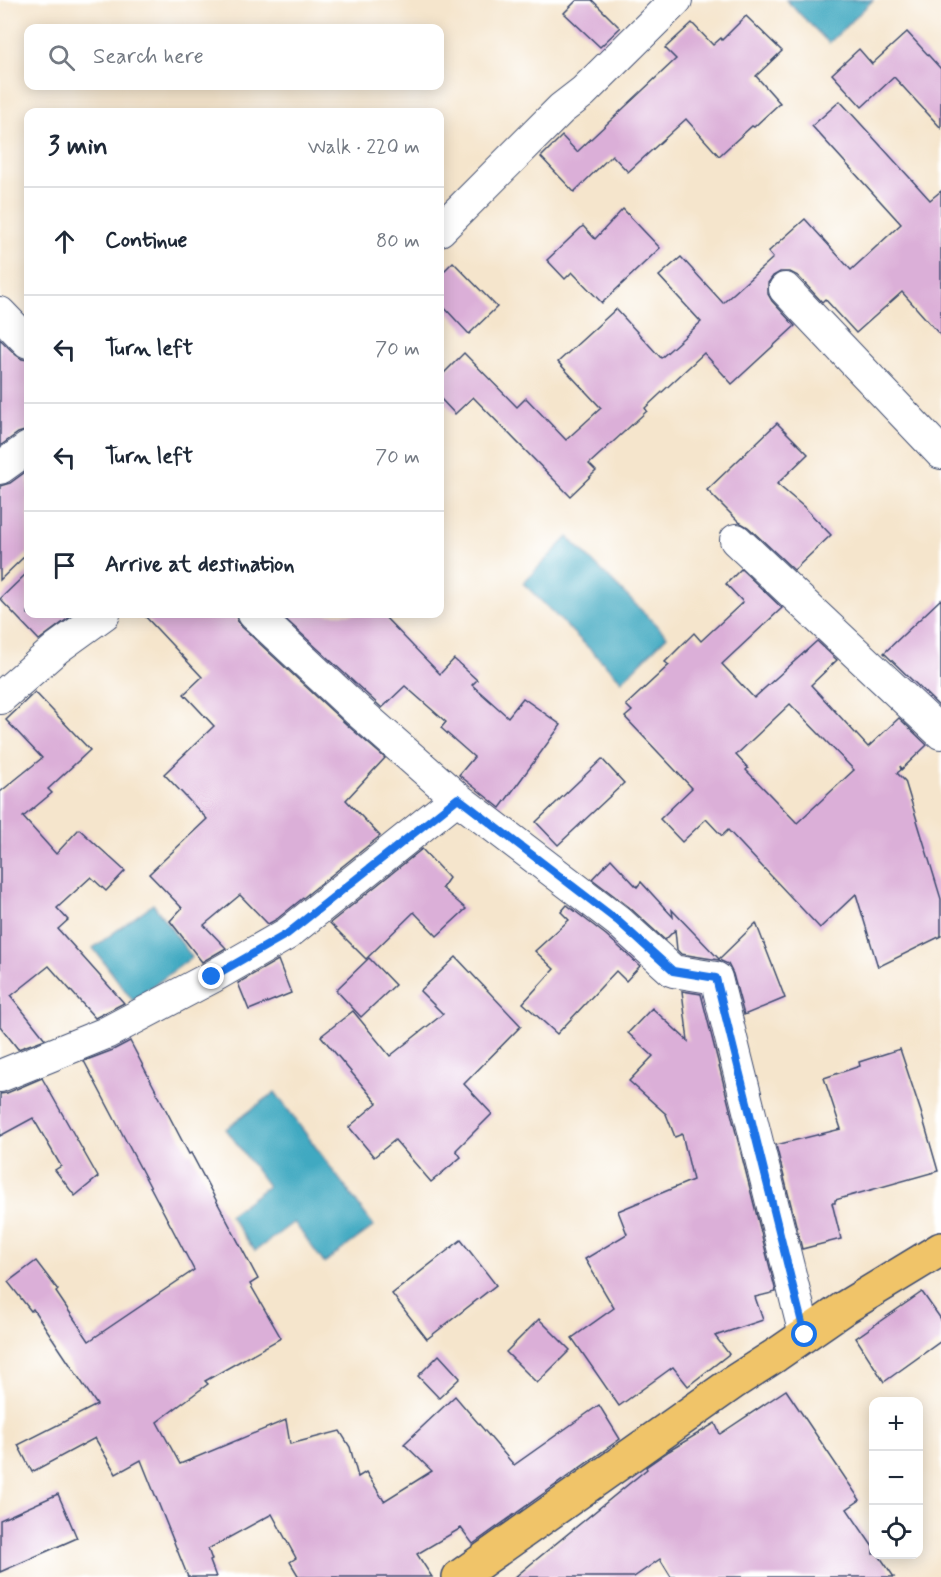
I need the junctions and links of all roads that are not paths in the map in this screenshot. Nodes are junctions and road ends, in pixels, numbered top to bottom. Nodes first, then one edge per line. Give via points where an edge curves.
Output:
1 (676, 0) edge
2 (444, 226) edge
3 (785, 289) dead end
4 (0, 313) edge
5 (24, 338) edge
6 (24, 451) edge
7 (941, 453) edge
8 (0, 468) edge
9 (736, 540) dead end
10 (98, 618) edge
11 (258, 618) edge
12 (0, 698) edge
13 (941, 733) edge
14 (458, 798) junction
15 (0, 1076) edge
16 (941, 1249) edge
17 (805, 1335) junction
18 (459, 1577) edge

1 - 2 street
3 - 7 street
4 - 5 street
6 - 8 street
9 - 13 street
10 - 12 street
11 - 14 street
14 - 15 street via 287,934 106,1033
14 - 17 street via 618,921 673,971 716,978
16 - 17 main road
17 - 18 main road

